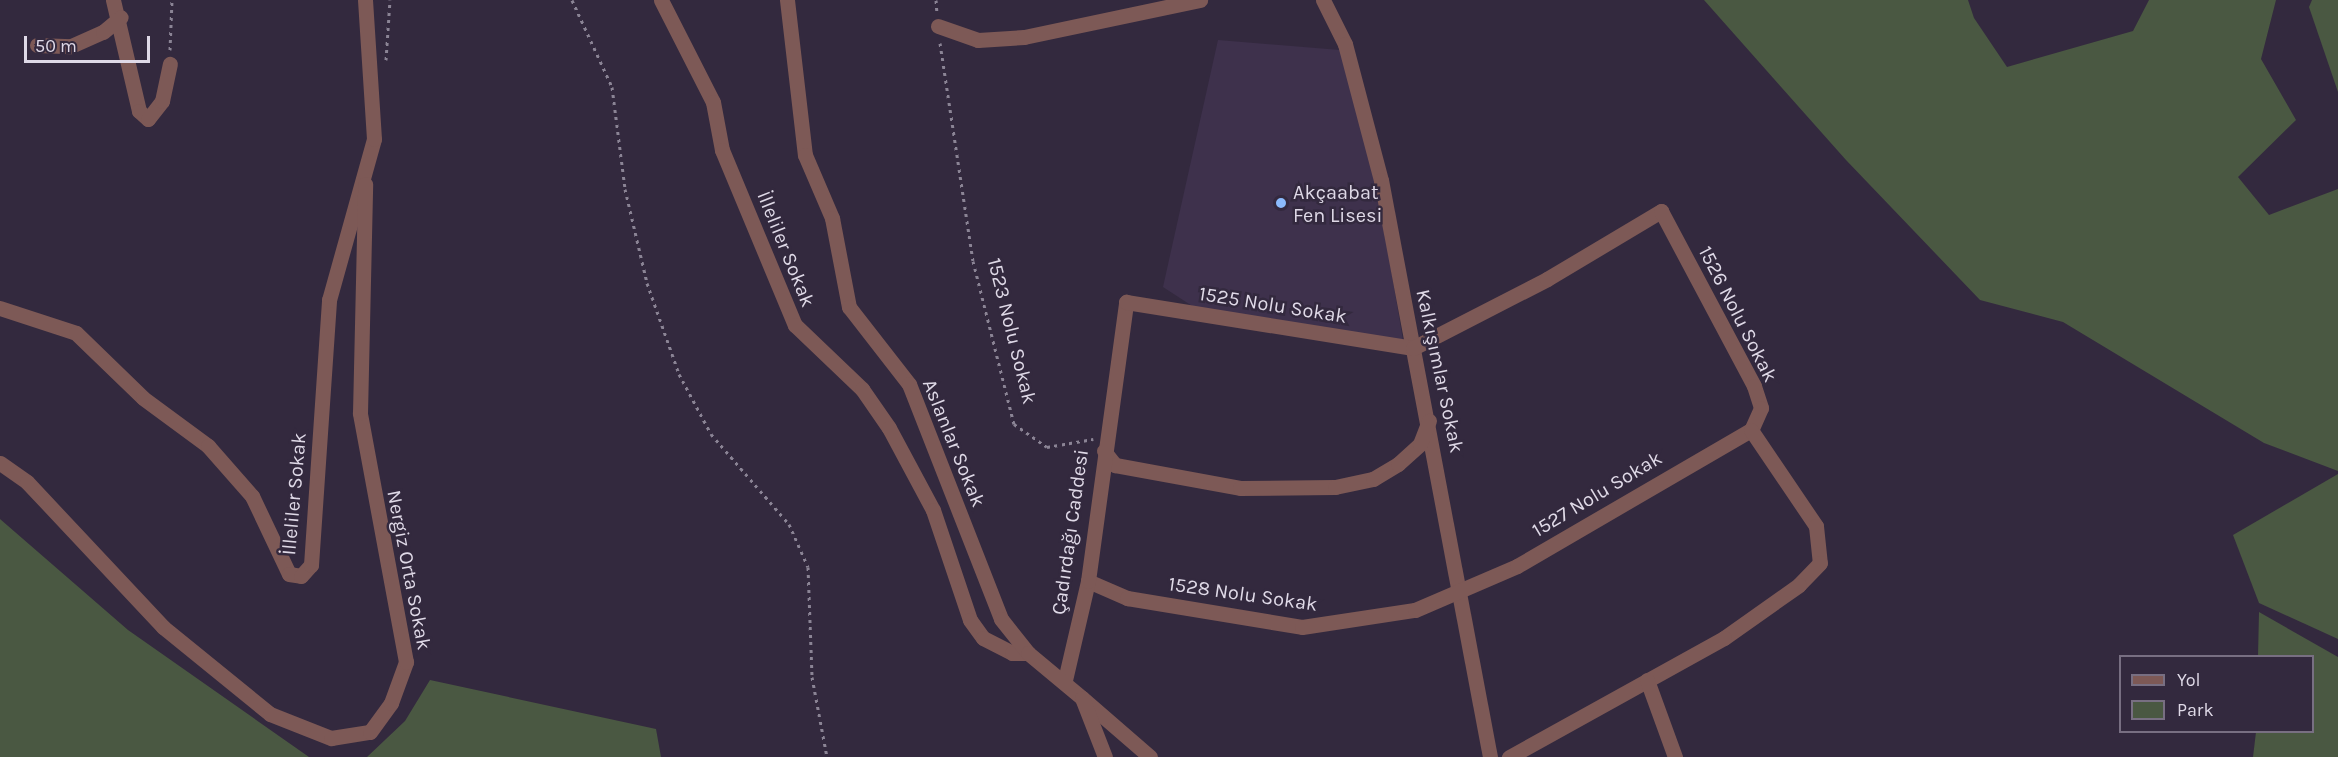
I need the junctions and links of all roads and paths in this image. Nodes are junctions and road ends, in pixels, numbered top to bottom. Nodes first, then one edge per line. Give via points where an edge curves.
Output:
1 (113, 0) edge
2 (172, 0) edge
3 (365, 0) edge
4 (572, 0) edge
5 (661, 0) edge
6 (787, 0) edge
7 (936, 0) edge
8 (1200, 0) edge
9 (1323, 0) edge
10 (121, 17) junction
11 (938, 26) junction
12 (37, 45) dead end
13 (170, 64) joint
14 (365, 184) junction
15 (1126, 302) joint
16 (0, 308) edge
17 (1413, 348) junction
18 (1429, 421) junction
19 (1751, 429) junction
20 (1104, 451) junction
21 (0, 463) edge
22 (1088, 581) junction
23 (1463, 593) junction
24 (1028, 653) junction
25 (1065, 680) junction
26 (1647, 680) junction
27 (1082, 698) junction
28 (827, 757) edge
29 (1106, 757) edge
30 (1150, 757) edge
31 (1490, 757) edge
32 (1509, 757) edge
33 (1675, 757) edge

1 - 10 street
2 - 13 path
3 - 14 street, İlleliler Sokak via 374,139
4 - 28 path via 612,87 625,189 643,268 679,374 711,434 789,524 808,567 812,677
5 - 24 street, İlleliler Sokak via 713,102 722,150 795,325 862,389 889,428 933,510 970,620 983,638 1012,653
6 - 24 street, Aslanlar Sokak via 802,137 832,219 841,287 849,307 909,384 997,608
7 - 11 path, 1523 Nolu Sokak
8 - 11 street via 1024,37 978,40
9 - 17 street, Kalkışımlar Sokak via 1345,44 1381,180
10 - 12 street via 103,32 71,45
10 - 13 street via 139,111 148,119 162,101
11 - 20 path, 1523 Nolu Sokak via 973,261 1014,424 1047,447 1091,439
14 - 16 street, İlleliler Sokak via 329,300 311,565 301,576 289,574 252,496 208,446 143,399 76,333
14 - 21 street, Nergiz Orta Sokak via 360,413 406,662 391,703 370,732 331,738 270,714 163,627 27,482
15 - 17 street, 1525 Nolu Sokak
15 - 20 street, Çadırdağı Caddesi
17 - 18 street, Kalkışımlar Sokak
17 - 19 street, 1526 Nolu Sokak via 1547,279 1661,211 1754,386 1761,408
18 - 20 street via 1420,444 1398,464 1372,478 1335,487 1240,488 1115,465
18 - 23 street, Kalkışımlar Sokak
19 - 23 street, 1527 Nolu Sokak
19 - 26 street via 1816,526 1820,563 1799,585 1724,638
20 - 22 street, Çadırdağı Caddesi
22 - 23 street, 1528 Nolu Sokak via 1126,598 1302,627 1415,610
22 - 25 street, Çadırdağı Caddesi
23 - 31 street, Kalkışımlar Sokak
24 - 25 street, Aslanlar Sokak
25 - 27 street
26 - 32 street
26 - 33 street
27 - 29 street
27 - 30 street

